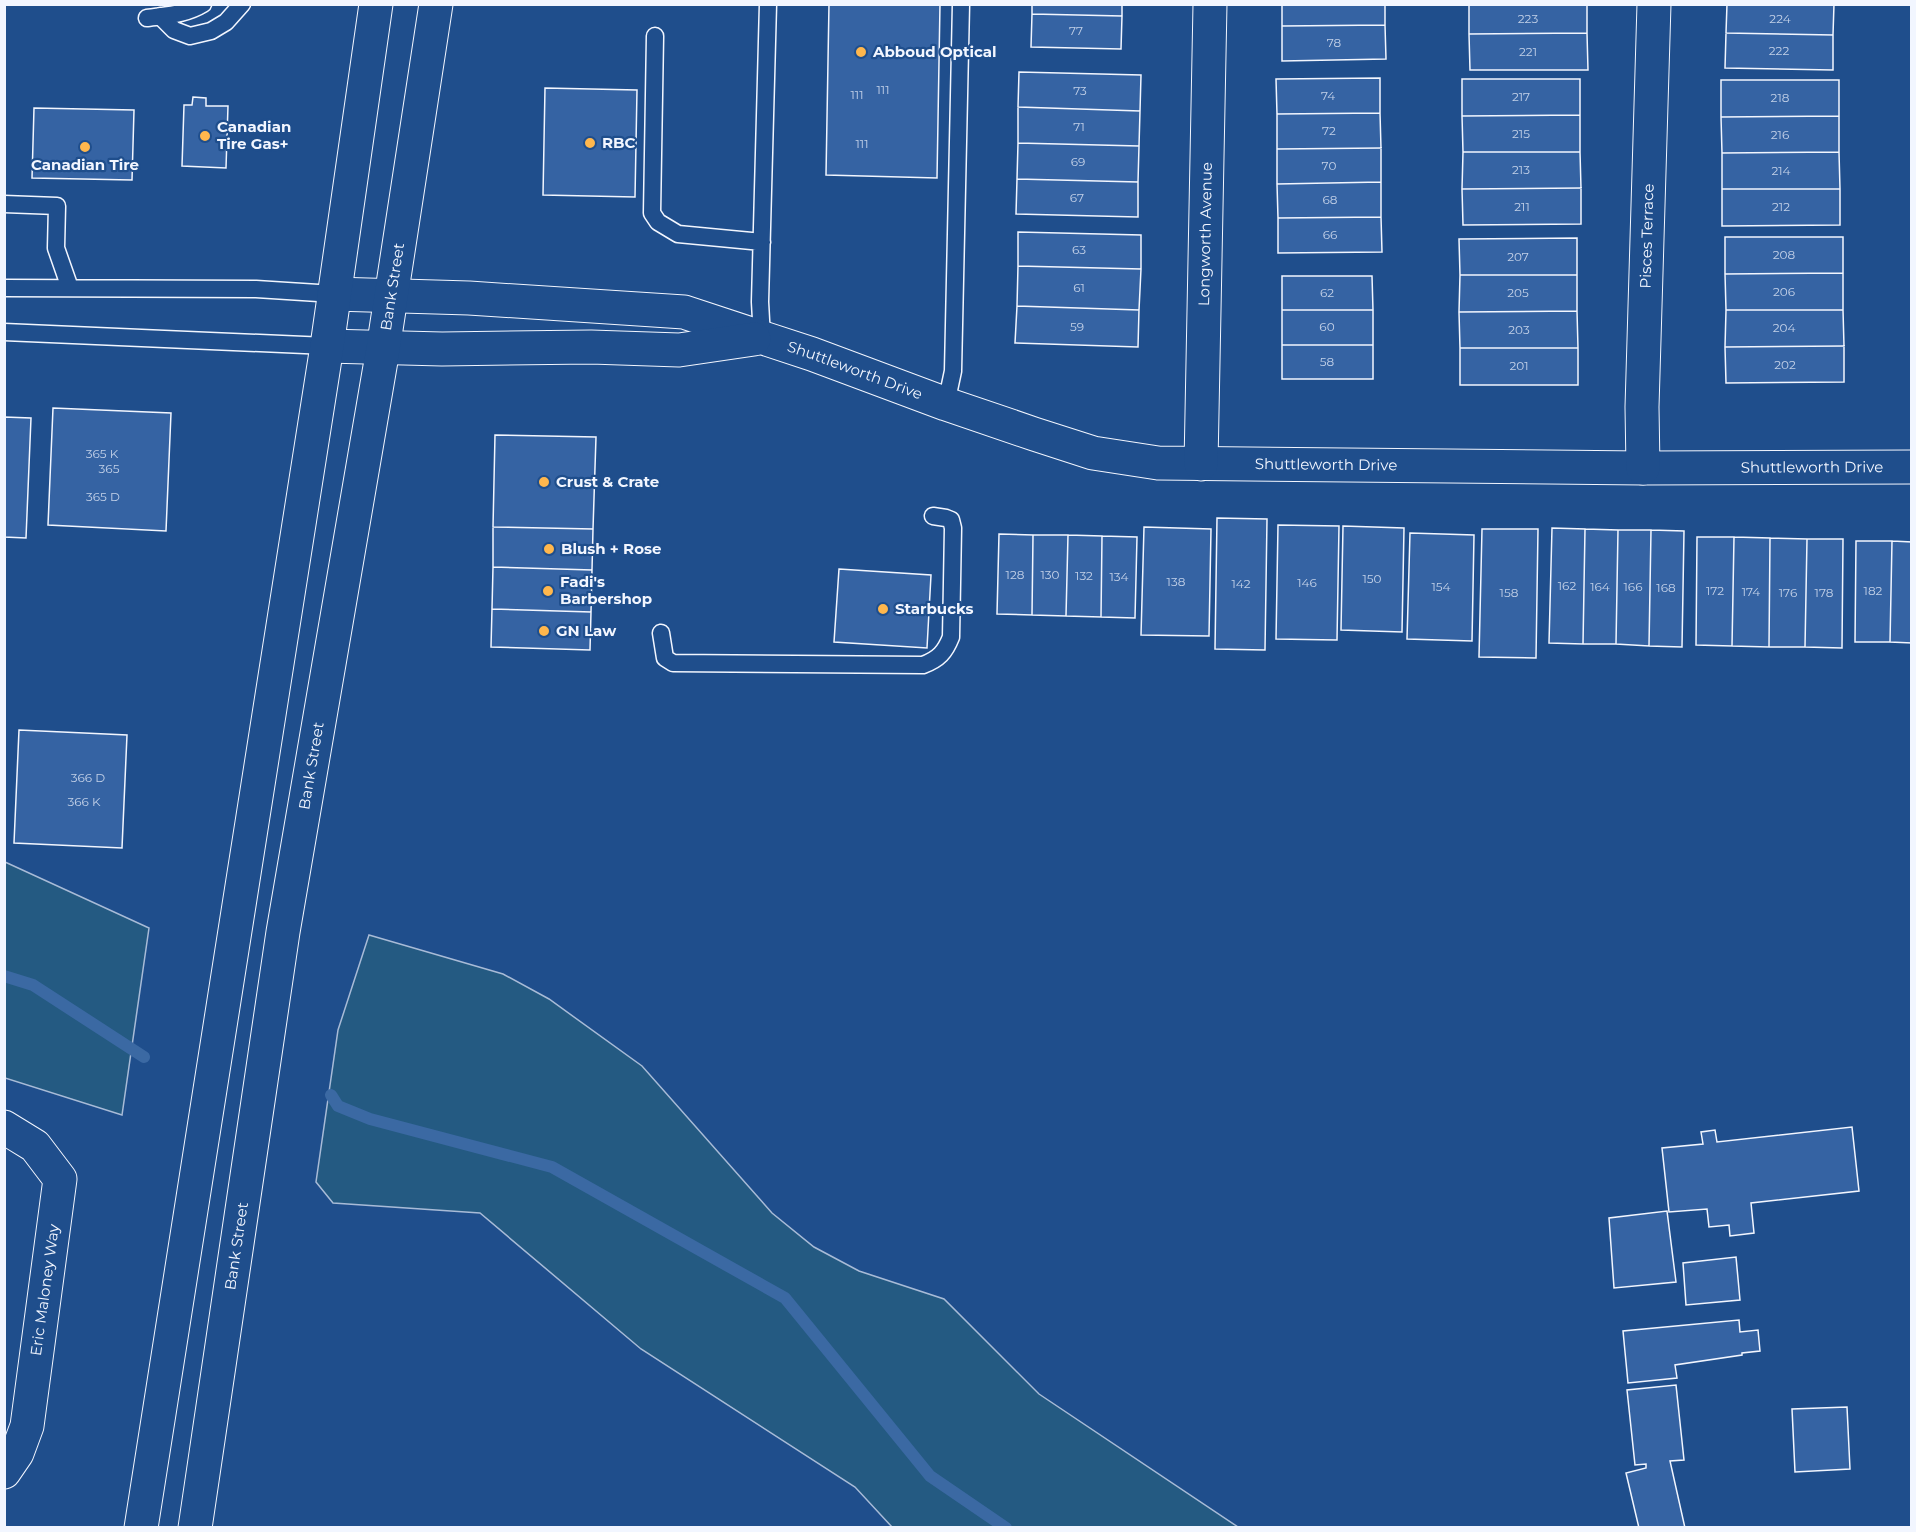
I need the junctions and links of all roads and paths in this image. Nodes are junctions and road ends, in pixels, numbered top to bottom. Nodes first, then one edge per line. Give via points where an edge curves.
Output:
1 (202, 4) edge
2 (242, 4) edge
3 (376, 4) edge
4 (436, 4) edge
5 (768, 4) edge
6 (961, 4) edge
7 (1210, 4) edge
8 (1654, 4) edge
9 (655, 36) dead end
10 (4, 204) edge
11 (762, 242) junction
12 (4, 288) edge
13 (70, 288) junction
14 (334, 294) junction
15 (392, 296) junction
16 (4, 332) edge
17 (762, 338) junction
18 (327, 346) junction
19 (383, 349) junction
20 (946, 404) junction
21 (1202, 464) junction
22 (1911, 467) edge
23 (1643, 468) junction
24 (933, 516) dead end
25 (661, 633) dead end
26 (4, 1127) edge
27 (4, 1472) edge
28 (141, 1527) edge
29 (195, 1527) edge

1 - 2 lane via 181,14 153,17 190,36 226,22
3 - 14 street
4 - 15 street, Bank Street
5 - 11 lane
6 - 20 lane via 954,371
7 - 21 street, Longworth Avenue
8 - 23 street, Pisces Terrace
9 - 11 lane via 652,213 658,222 678,234
10 - 13 lane via 57,206 56,248
11 - 17 lane
12 - 13 lane
13 - 14 lane via 256,289
14 - 15 street, Shuttleworth Drive
14 - 18 street
15 - 17 street, Shuttleworth Drive via 684,312
15 - 19 street, Bank Street
16 - 18 lane
17 - 19 street, Shuttleworth Drive via 679,350
17 - 20 street, Shuttleworth Drive
18 - 19 street, Shuttleworth Drive
18 - 28 street
19 - 29 street, Bank Street via 283,932
20 - 21 street, Shuttleworth Drive via 1093,453 1158,464
21 - 23 street, Shuttleworth Drive
22 - 23 street, Shuttleworth Drive
24 - 25 lane via 951,520 953,528 951,637 936,660 923,665 673,663 665,658
26 - 27 street, Eric Maloney Way via 35,1146 60,1179 27,1426

